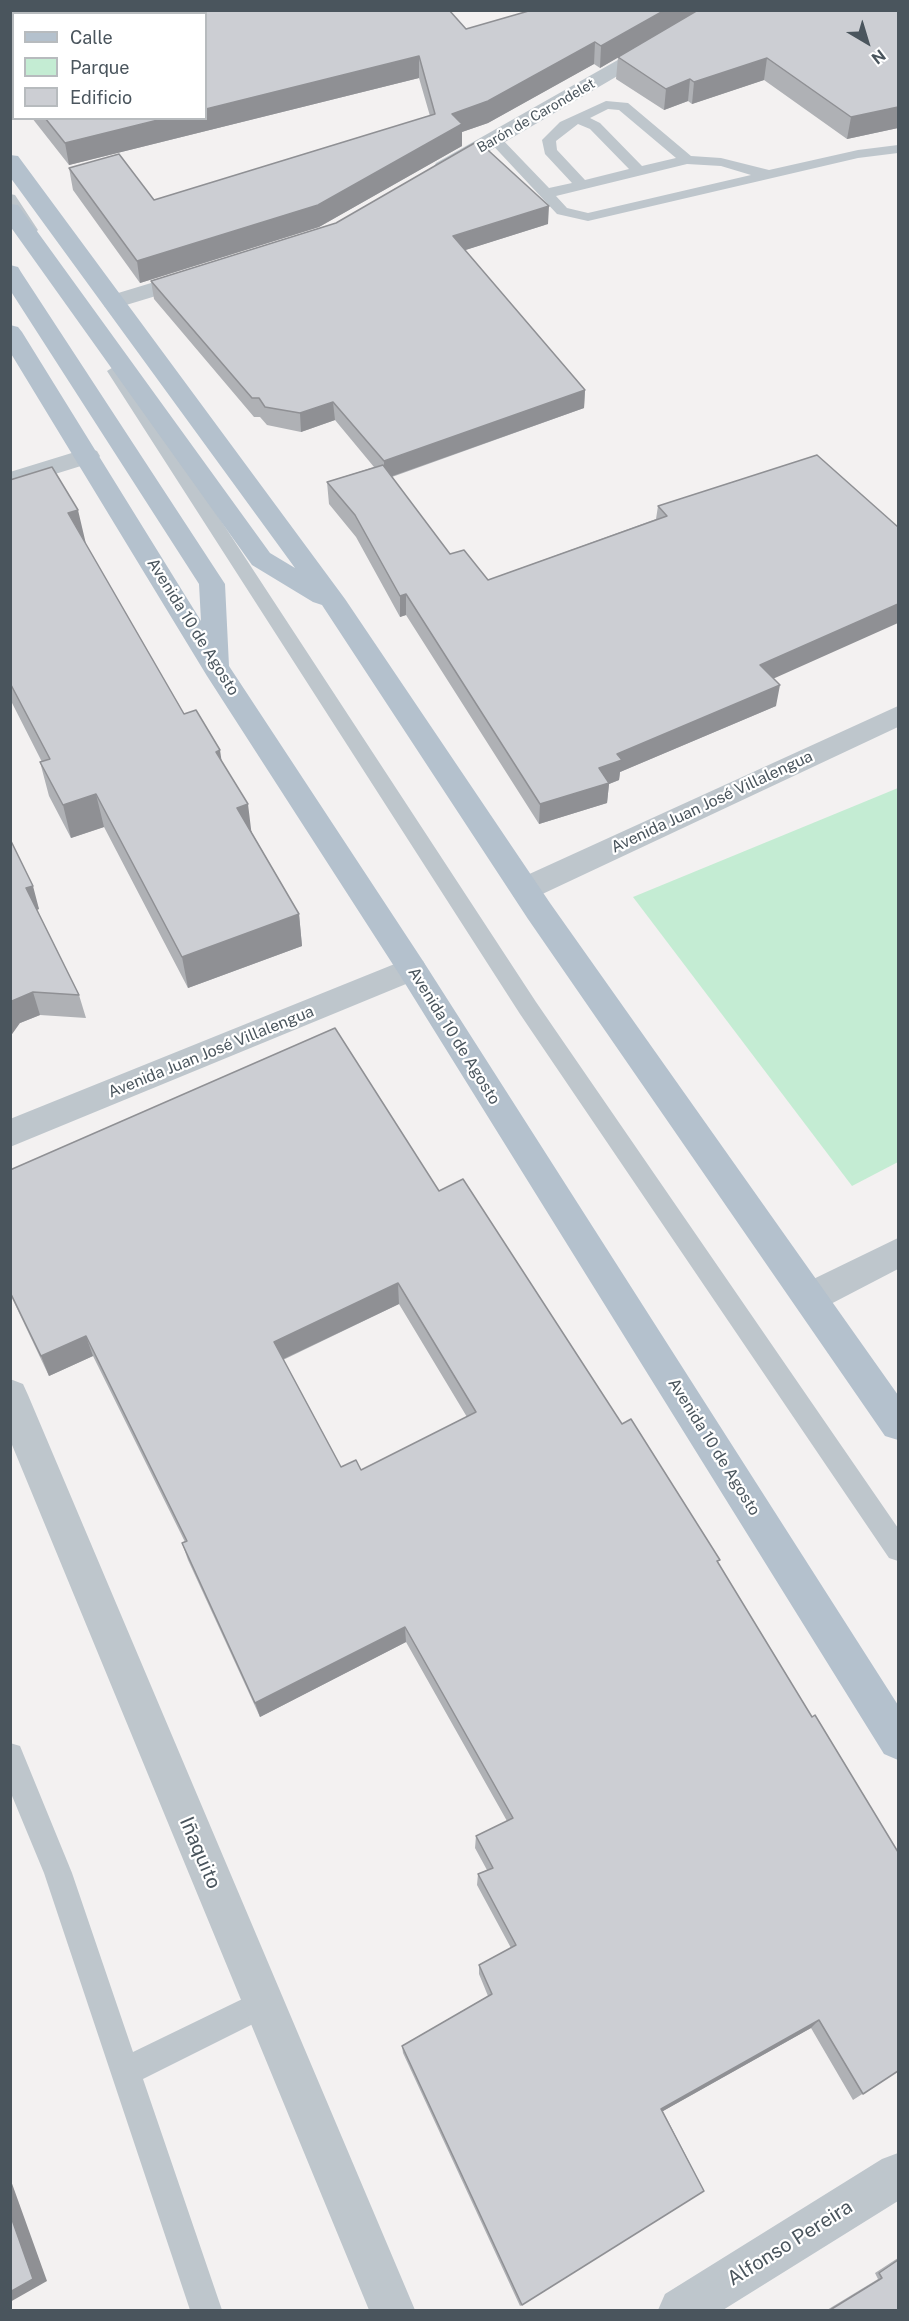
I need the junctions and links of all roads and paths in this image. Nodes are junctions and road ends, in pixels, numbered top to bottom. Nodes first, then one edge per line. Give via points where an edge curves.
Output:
1 (721, 10) edge
2 (577, 118) junction
3 (494, 140) junction
4 (898, 149) edge
5 (687, 160) junction
6 (10, 161) edge
7 (640, 172) junction
8 (770, 175) junction
9 (422, 181) edge
10 (582, 185) junction
11 (544, 194) junction
12 (10, 198) edge
13 (10, 210) edge
14 (217, 269) edge
15 (10, 272) edge
16 (56, 273) junction
17 (113, 302) junction
18 (10, 332) edge
19 (88, 456) junction
20 (10, 480) edge
21 (336, 604) junction
22 (217, 669) junction
23 (898, 716) edge
24 (525, 889) junction
25 (412, 969) junction
26 (10, 1134) edge
27 (898, 1253) edge
28 (811, 1297) junction
29 (10, 1395) edge
30 (898, 1424) edge
31 (898, 1549) edge
32 (898, 1740) edge
33 (10, 1756) edge
34 (263, 2004) junction
35 (125, 2072) junction
36 (898, 2175) edge
37 (206, 2310) edge
38 (392, 2310) edge
39 (681, 2310) edge

1 - 3 street, Barón de Carondelet
2 - 5 lane via 606,105 623,106
2 - 7 lane via 595,126
2 - 10 lane via 553,135 548,145
3 - 9 street, Barón de Carondelet
3 - 11 lane
4 - 8 lane via 858,154
5 - 7 lane
5 - 8 lane via 721,162
6 - 17 main road
7 - 10 lane
8 - 11 lane via 601,216 574,216 562,211
10 - 11 lane
12 - 16 lane
13 - 16 main road
14 - 17 street
15 - 22 main road via 212,584
16 - 21 main road via 261,560
16 - 31 lane via 99,346 528,1008
17 - 21 main road
18 - 19 main road, Avenida 10 de Agosto
19 - 20 street
19 - 22 main road, Avenida 10 de Agosto
21 - 24 main road
22 - 25 main road, Avenida 10 de Agosto
23 - 24 street, Avenida Juan José Villalengua
24 - 28 main road
25 - 26 street, Avenida Juan José Villalengua
25 - 32 main road, Avenida 10 de Agosto
27 - 28 street
28 - 30 main road
29 - 34 street, Iñaquito
33 - 35 lane via 58,1873
34 - 35 lane
34 - 38 street, Iñaquito
35 - 37 lane
36 - 39 street, Alfonso Pereira

